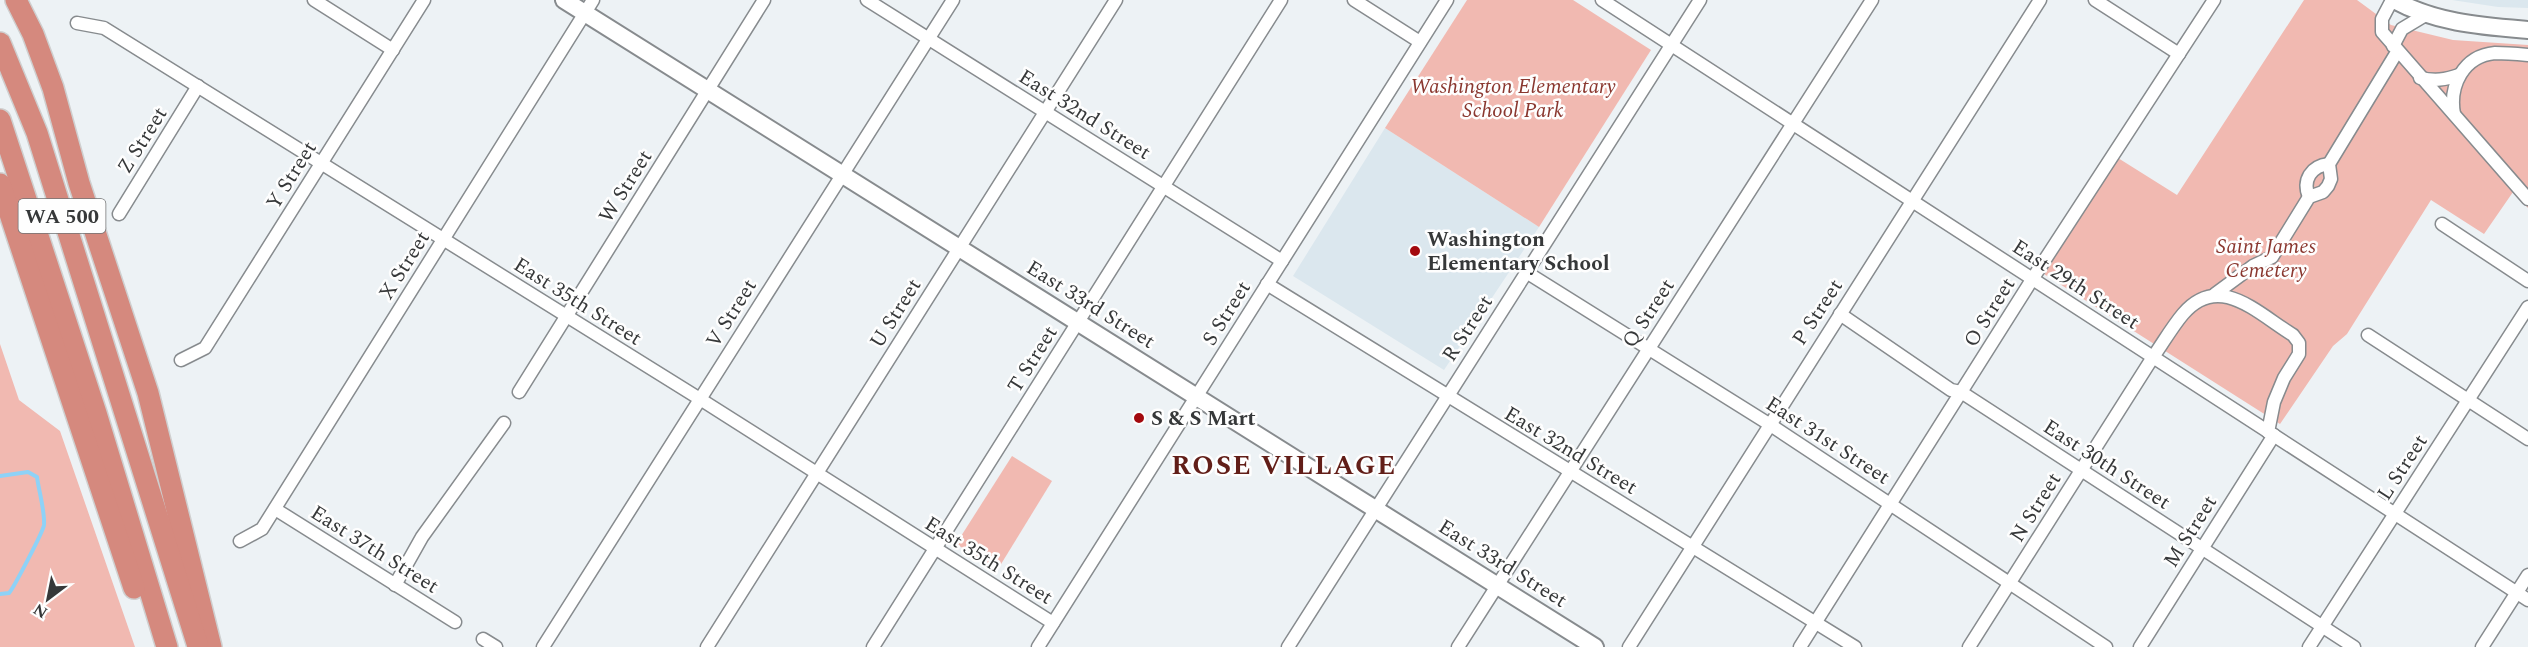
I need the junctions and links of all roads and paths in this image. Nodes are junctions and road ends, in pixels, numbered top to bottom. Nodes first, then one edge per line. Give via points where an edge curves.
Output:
1 (16, 0) edge
2 (314, 0) edge
3 (424, 0) edge
4 (564, 0) edge
5 (764, 0) edge
6 (867, 0) edge
7 (952, 0) edge
8 (1116, 0) edge
9 (1281, 0) edge
10 (1354, 0) edge
11 (1447, 0) edge
12 (1602, 0) edge
13 (1700, 0) edge
14 (1872, 0) edge
15 (2040, 0) edge
16 (2095, 0) edge
17 (2214, 0) edge
18 (2393, 0) edge
19 (589, 7) edge
20 (2427, 14) junction
21 (77, 23) dead end
22 (2528, 30) edge
23 (929, 37) junction
24 (1420, 42) junction
25 (0, 43) edge
26 (1671, 45) junction
27 (2395, 49) junction
28 (393, 50) junction
29 (2179, 54) junction
30 (2528, 55) edge
31 (2459, 75) junction
32 (2420, 78) junction
33 (198, 86) junction
34 (708, 90) junction
35 (1045, 112) junction
36 (2454, 116) junction
37 (0, 120) edge
38 (1793, 124) junction
39 (321, 164) junction
40 (2329, 164) junction
41 (842, 174) junction
42 (0, 184) edge
43 (1163, 187) junction
44 (2309, 197) junction
45 (2528, 199) edge
46 (1912, 201) junction
47 (119, 214) dead end
48 (2442, 224) dead end
49 (443, 240) junction
50 (959, 248) junction
51 (1282, 261) junction
52 (1526, 272) junction
53 (2033, 278) junction
54 (2528, 281) edge
55 (1267, 284) junction
56 (2215, 294) junction
57 (2528, 308) edge
58 (1840, 314) junction
59 (565, 317) junction
60 (1078, 323) junction
61 (2368, 335) dead end
62 (1648, 349) junction
63 (2153, 357) junction
64 (181, 360) dead end
65 (519, 392) dead end
66 (1961, 392) junction
67 (1196, 397) junction
68 (1446, 397) junction
69 (700, 399) junction
70 (2468, 400) junction
71 (504, 423) dead end
72 (1769, 424) junction
73 (2271, 433) junction
74 (2528, 439) edge
75 (2081, 470) junction
76 (1569, 472) junction
77 (816, 474) junction
78 (1890, 504) junction
79 (274, 509) junction
80 (1375, 509) junction
81 (2395, 514) junction
82 (240, 541) dead end
83 (1692, 547) junction
84 (935, 549) junction
85 (2202, 549) junction
86 (2528, 575) edge
87 (2008, 584) junction
88 (395, 585) junction
89 (1496, 585) junction
90 (2517, 593) junction
91 (2528, 600) edge
92 (455, 622) dead end
93 (1815, 622) junction
94 (1053, 623) junction
95 (2323, 627) junction
96 (483, 639) dead end
97 (154, 647) edge
98 (167, 647) edge
99 (198, 647) edge
100 (211, 647) edge
101 (496, 647) edge
102 (543, 647) edge
103 (707, 647) edge
104 (873, 647) edge
105 (1038, 647) edge
106 (1288, 647) edge
107 (1458, 647) edge
108 (1595, 647) edge
109 (1629, 647) edge
110 (1800, 647) edge
111 (1855, 647) edge
112 (1968, 647) edge
113 (2106, 647) edge
114 (2140, 647) edge
115 (2309, 647) edge
116 (2354, 647) edge
117 (2482, 647) edge

1 - 100 highway via 50,78 79,183 148,393
2 - 28 street
3 - 28 street, Y Street
4 - 19 street, East 33rd Street
5 - 34 street, W Street
6 - 23 street, East 32nd Street
7 - 23 street, V Street
8 - 35 street, U Street
9 - 43 street, T Street
10 - 24 street
11 - 24 street, S Street
12 - 26 street, East 29th Street
13 - 26 street, R Street
14 - 38 street, Q Street
15 - 46 street, P Street
16 - 29 street
17 - 29 street, O Street
18 - 20 street
18 - 27 street via 2381,28
19 - 34 street, East 33rd Street
19 - 49 street, X Street
20 - 22 street via 2461,23
20 - 27 street via 2402,29
21 - 33 street, East 35th Street via 104,28
23 - 35 street, East 32nd Street
23 - 41 street, V Street
24 - 51 street, S Street
25 - 99 highway, WA 500 via 36,133
26 - 38 street, East 29th Street
26 - 52 street, R Street
27 - 32 street
27 - 40 street
28 - 39 street, Y Street
29 - 53 street, O Street
30 - 31 street via 2494,53 2480,57
31 - 32 street via 2440,80
31 - 36 street via 2451,102
32 - 36 street
33 - 39 street, East 35th Street
33 - 47 street, Z Street
34 - 41 street, East 33rd Street
34 - 59 street, W Street
35 - 43 street, East 32nd Street
35 - 50 street, U Street
36 - 45 street
37 - 98 highway, WA 500 via 96,413
38 - 46 street, East 29th Street
38 - 62 street, Q Street
39 - 49 street, East 35th Street
39 - 64 street, Y Street via 205,348
40 - 44 street via 2328,186
40 - 44 street via 2316,167 2308,177
41 - 50 street, East 33rd Street
41 - 69 street, V Street
42 - 97 highway
43 - 51 street, East 32nd Street
43 - 60 street, T Street
44 - 56 street, N Street via 2272,257
46 - 53 street, East 29th Street
46 - 58 street, P Street
48 - 54 street
49 - 59 street, East 35th Street
49 - 79 street, X Street
50 - 60 street, East 33rd Street
50 - 77 street, U Street
51 - 55 street, S Street
52 - 62 street, East 31st Street
52 - 68 street, R Street
53 - 63 street, East 29th Street
53 - 66 street, O Street
55 - 67 street, S Street
55 - 68 street, East 32nd Street
56 - 63 street, N Street via 2205,296 2183,314
56 - 73 street via 2235,299 2293,335 2299,344 2299,354 2274,402
57 - 70 street, L Street
58 - 66 street, East 30th Street via 1951,390
58 - 72 street, P Street
59 - 65 street, W Street
59 - 69 street, East 35th Street
60 - 67 street, East 33rd Street
60 - 84 street, T Street
61 - 70 street
62 - 72 street, East 31st Street
62 - 76 street, Q Street
63 - 73 street, East 29th Street
63 - 75 street, N Street
66 - 75 street, East 30th Street
66 - 78 street, O Street
67 - 80 street, East 33rd Street
67 - 94 street, S Street
68 - 76 street, East 32nd Street
68 - 80 street, R Street
69 - 77 street, East 35th Street
69 - 102 street, V Street
70 - 74 street
70 - 81 street, L Street
71 - 88 street via 422,537
72 - 78 street, East 31st Street
72 - 83 street, P Street
73 - 81 street, East 29th Street
73 - 85 street, M Street
75 - 85 street, East 30th Street
75 - 87 street, N Street
76 - 83 street, East 32nd Street
76 - 89 street, Q Street
77 - 84 street, East 35th Street
77 - 103 street, U Street
78 - 87 street, East 31st Street
78 - 93 street, O Street
79 - 82 street, X Street via 262,529
79 - 88 street, East 37th Street
80 - 89 street, East 33rd Street
80 - 106 street, R Street
81 - 90 street, East 29th Street
81 - 95 street, L Street
83 - 93 street, East 32nd Street
83 - 109 street, P Street
84 - 94 street, East 35th Street
84 - 104 street, T Street
85 - 95 street, East 30th Street
85 - 114 street, M Street
86 - 90 street
87 - 112 street, N Street
87 - 113 street, East 31st Street
88 - 92 street, East 37th Street
89 - 107 street, Q Street
89 - 108 street, East 33rd Street
90 - 91 street, East 29th Street
90 - 117 street
93 - 110 street, O Street
93 - 111 street, East 32nd Street
94 - 105 street, S Street
95 - 115 street, L Street
95 - 116 street, East 30th Street
96 - 101 street

